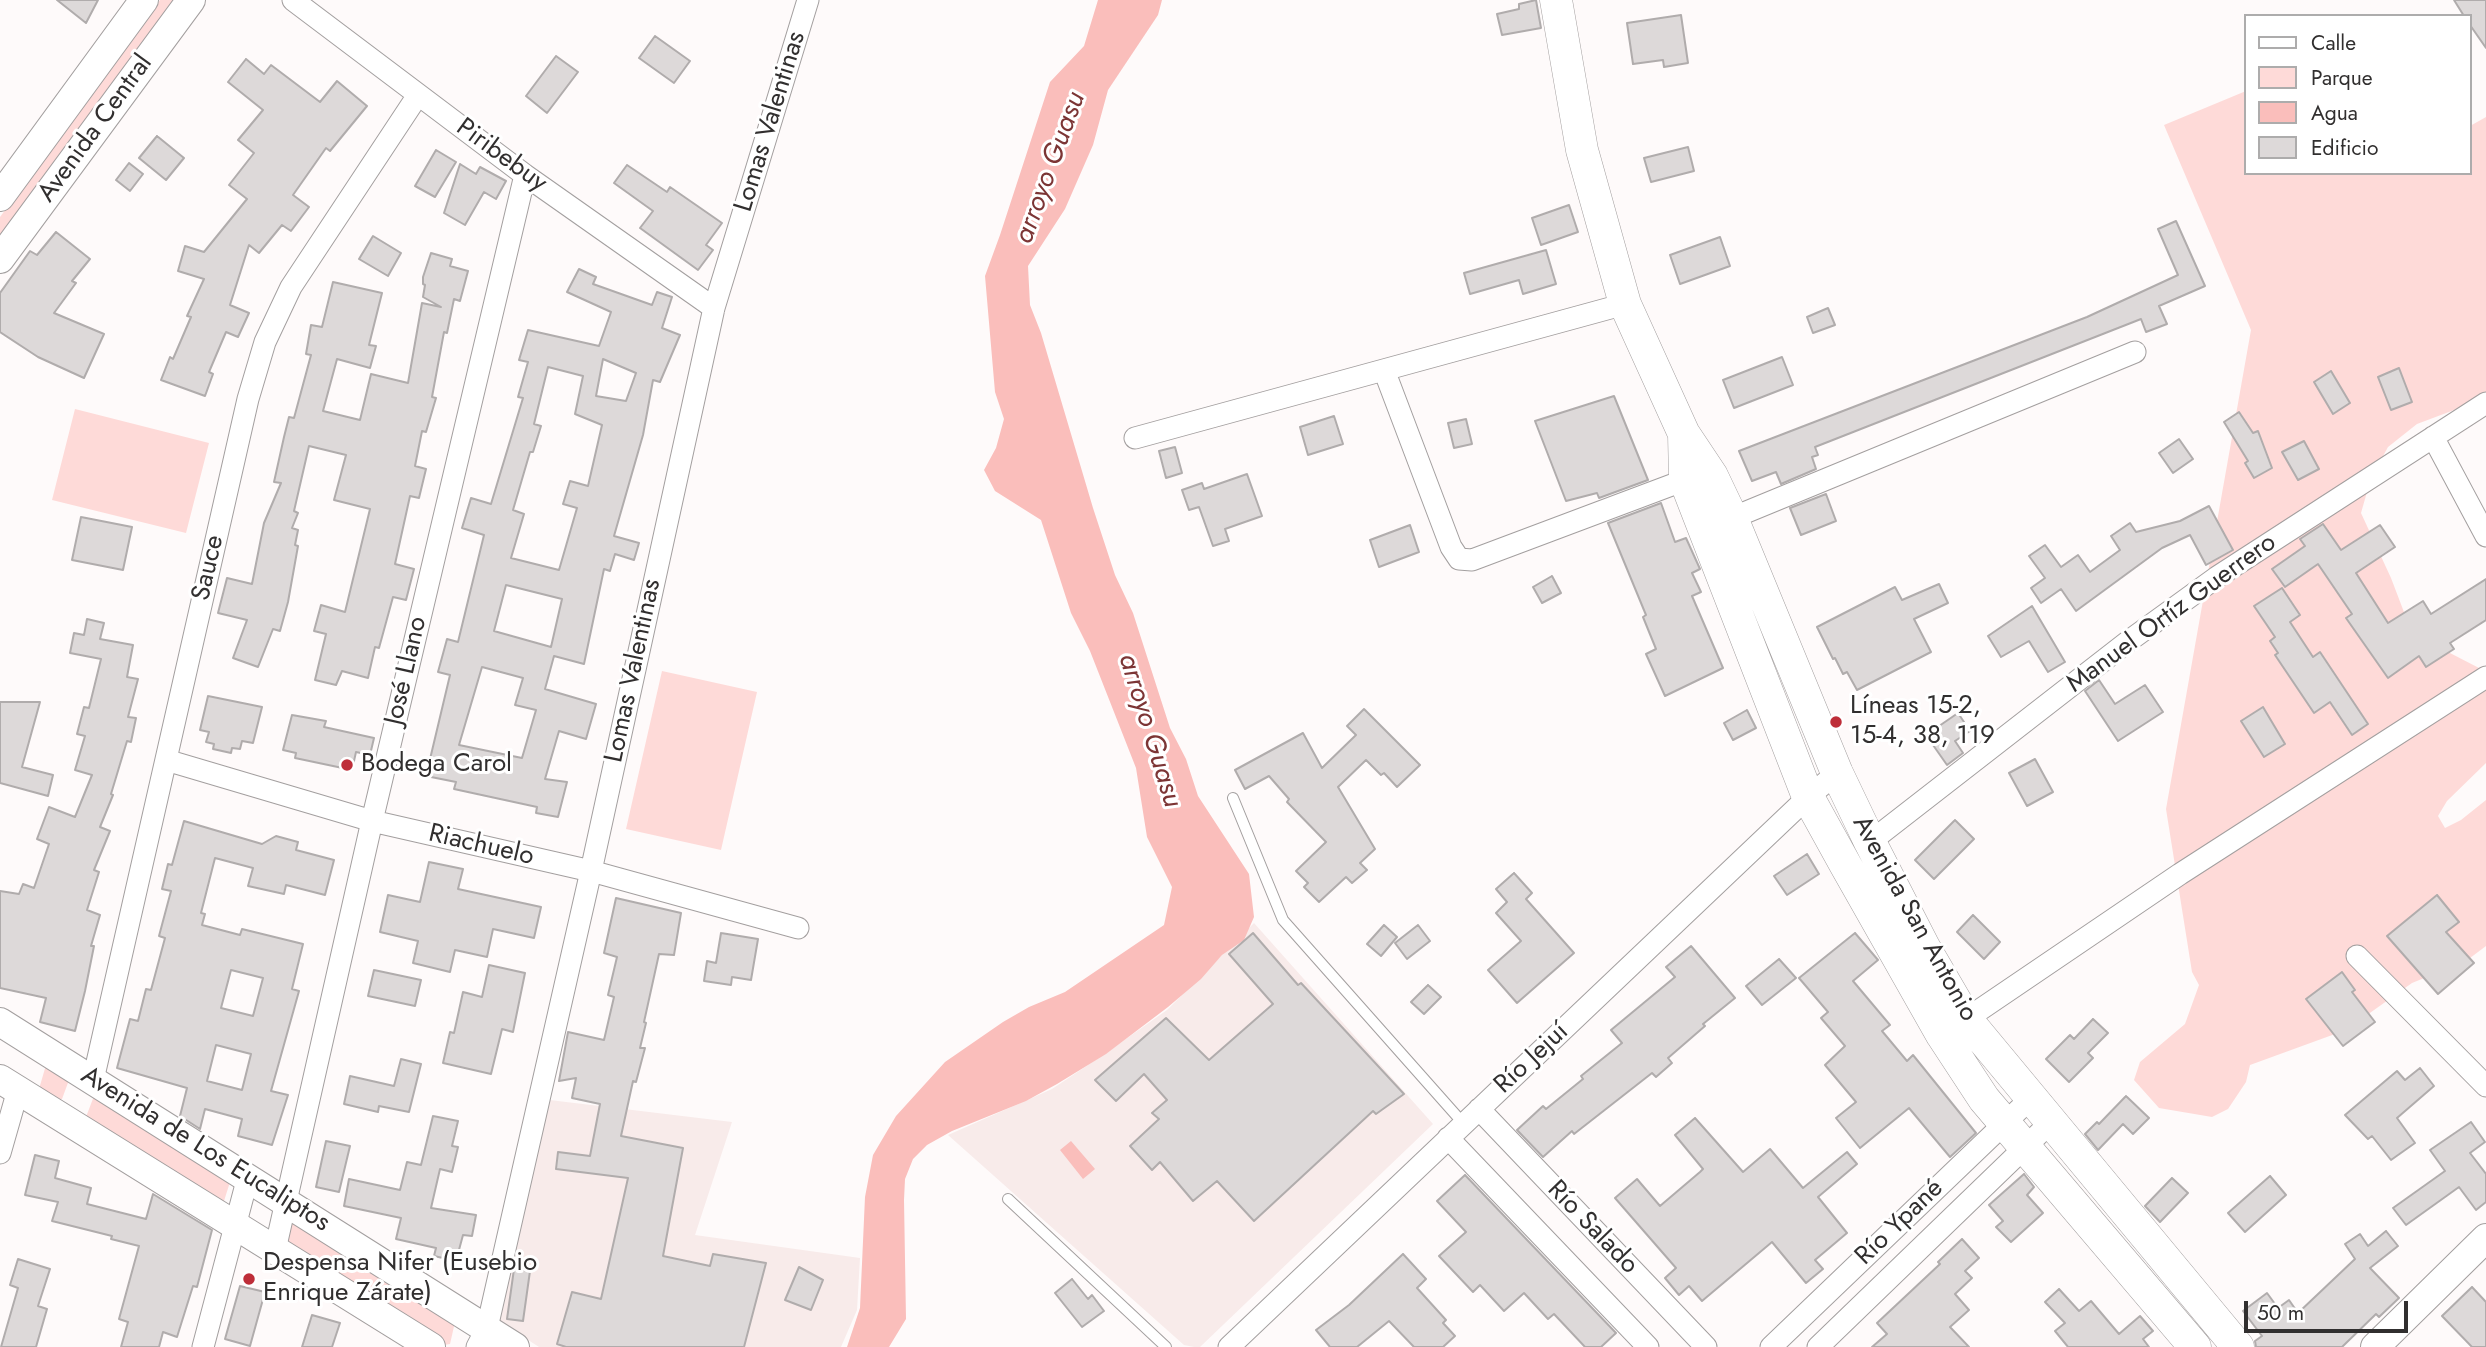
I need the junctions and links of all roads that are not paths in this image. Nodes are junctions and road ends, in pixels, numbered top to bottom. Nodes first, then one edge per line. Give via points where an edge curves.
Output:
1 (144, 0) edge
2 (191, 0) edge
3 (293, 0) edge
4 (808, 0) edge
5 (1556, 0) edge
6 (418, 95) junction
7 (525, 175) junction
8 (0, 197) edge
9 (0, 259) edge
10 (1625, 304) junction
11 (714, 308) junction
12 (2135, 352) dead end
13 (1384, 370) junction
14 (2486, 402) edge
15 (1684, 434) junction
16 (2433, 436) junction
17 (1135, 438) dead end
18 (1685, 480) junction
19 (1732, 518) junction
20 (2486, 536) edge
21 (2486, 677) edge
22 (166, 760) junction
23 (1837, 773) junction
24 (1808, 797) junction
25 (1233, 799) dead end
26 (372, 821) junction
27 (1870, 842) junction
28 (591, 871) junction
29 (798, 928) dead end
30 (2357, 956) dead end
31 (0, 1022) edge
32 (1954, 1027) junction
33 (93, 1080) junction
34 (9, 1084) edge
35 (2486, 1086) edge
36 (2030, 1099) junction
37 (1471, 1116) junction
38 (2050, 1123) junction
39 (2014, 1134) junction
40 (1448, 1139) junction
41 (0, 1153) edge
42 (248, 1177) junction
43 (1008, 1199) dead end
44 (287, 1202) junction
45 (236, 1225) junction
46 (2486, 1238) edge
47 (275, 1250) junction
48 (482, 1337) edge
49 (203, 1347) edge
50 (431, 1347) edge
51 (515, 1347) edge
52 (1166, 1347) edge
53 (1229, 1347) edge
54 (1648, 1347) edge
55 (1706, 1347) edge
56 (1771, 1347) edge
57 (1818, 1347) edge
58 (2195, 1347) edge
59 (2238, 1347) edge
60 (2375, 1347) edge

1 - 8 street, Avenida Central
2 - 9 street, Avenida Central
3 - 6 street, Piribebuy
4 - 11 street, Lomas Valentinas
5 - 10 main road, Avenida San Antonio via 1582,150
6 - 7 street, Piribebuy
6 - 22 street, Sauce via 291,286 265,342
7 - 11 street, Piribebuy
7 - 26 street, José Llano
10 - 13 street
10 - 15 main road, Avenida San Antonio
11 - 28 street, Lomas Valentinas
12 - 19 street
13 - 17 street
13 - 18 street via 1459,559 1472,560
14 - 16 street, Manuel Ortíz Guerrero
15 - 18 main road, Avenida San Antonio
15 - 19 main road, Avenida San Antonio
16 - 20 street
16 - 27 street, Manuel Ortíz Guerrero via 2217,577
18 - 24 main road, Avenida San Antonio
19 - 23 main road, Avenida San Antonio
21 - 32 street via 2180,874
22 - 26 street, Riachuelo
22 - 33 street, Sauce
23 - 24 street, Río Jejuí
23 - 27 main road, Avenida San Antonio
24 - 32 main road, Avenida San Antonio
24 - 37 street, Río Jejuí
25 - 37 lane via 1283,920
26 - 28 street, Riachuelo
26 - 44 street, José Llano
27 - 32 main road, Avenida San Antonio via 1924,947
28 - 29 street, Riachuelo
28 - 48 street, Lomas Valentinas
30 - 35 street
31 - 33 street, Avenida de Los Eucaliptos
32 - 36 main road, Avenida San Antonio
32 - 39 main road, Avenida San Antonio via 1984,1100
33 - 42 street, Avenida de Los Eucaliptos
34 - 41 street
34 - 45 street, Avenida de Los Eucaliptos
36 - 38 main road, Avenida San Antonio
36 - 39 street, Río Ypané
37 - 40 street, Río Jejuí
37 - 55 street, Río Salado
38 - 39 street, Río Ypané
38 - 59 main road, Avenida San Antonio
39 - 56 street, Río Ypané
39 - 57 street, Río Ypané
39 - 58 main road, Avenida San Antonio
40 - 53 street, Río Jejuí
40 - 54 street, Río Salado
42 - 44 street, Avenida de Los Eucaliptos
42 - 45 street
43 - 52 lane
44 - 47 street, José Llano
44 - 48 street, Avenida de Los Eucaliptos
45 - 47 street, Avenida de Los Eucaliptos
45 - 49 street
46 - 60 street
47 - 50 street, Avenida de Los Eucaliptos
48 - 51 street, Avenida de Los Eucaliptos

